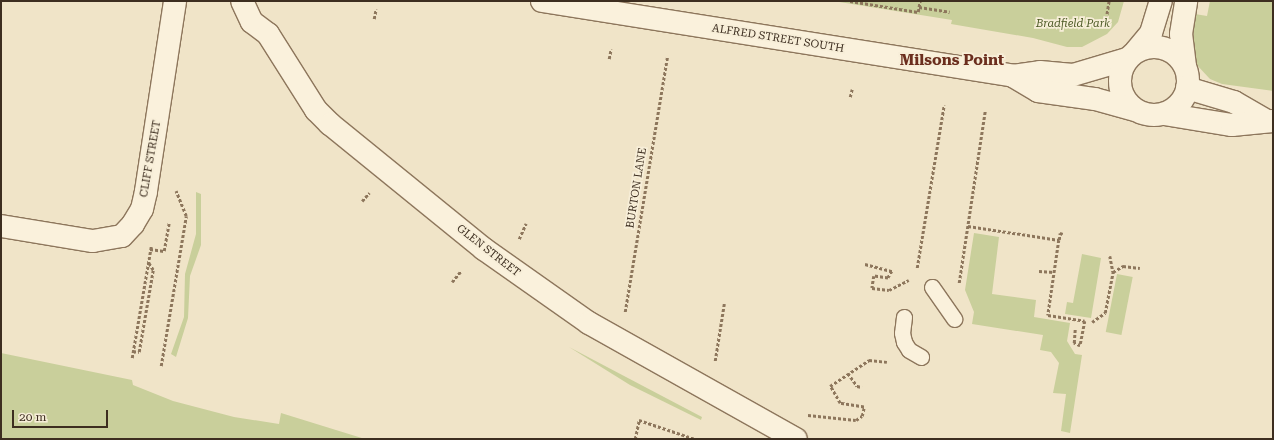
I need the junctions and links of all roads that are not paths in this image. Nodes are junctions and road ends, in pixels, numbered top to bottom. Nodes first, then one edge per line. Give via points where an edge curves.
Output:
1 (175, 1) edge
2 (242, 1) edge
3 (542, 1) edge
4 (1161, 1) edge
5 (1186, 1) edge
6 (567, 3) edge
7 (1132, 55) junction
8 (1184, 66) junction
9 (1014, 76) junction
10 (1187, 88) junction
11 (1135, 110) junction
12 (1164, 114) junction
13 (1269, 120) edge
14 (1, 226) edge
15 (932, 287) dead end
16 (904, 317) dead end
17 (954, 319) dead end
18 (921, 357) dead end
19 (789, 438) edge

1 - 14 street, CLIFF STREET via 146,191 142,209 133,224 122,236 93,241
2 - 19 street, GLEN STREET via 252,22 268,34 316,110 484,249 559,304
3 - 6 street, ALFRED STREET SOUTH
4 - 7 street via 1151,33
5 - 8 street via 1181,34
6 - 9 street, ALFRED STREET SOUTH
7 - 8 street via 1148,47 1165,48 1175,54
7 - 9 street, ALFRED STREET SOUTH via 1073,75 1040,72
7 - 11 street via 1121,71 1120,86 1124,98
8 - 10 street
9 - 11 street, ALFRED STREET SOUTH via 1038,92 1095,99
10 - 12 street via 1181,101
10 - 13 street via 1234,102
11 - 12 street via 1151,115
12 - 13 street via 1232,125
15 - 17 lane
16 - 18 lane via 904,342 909,350

